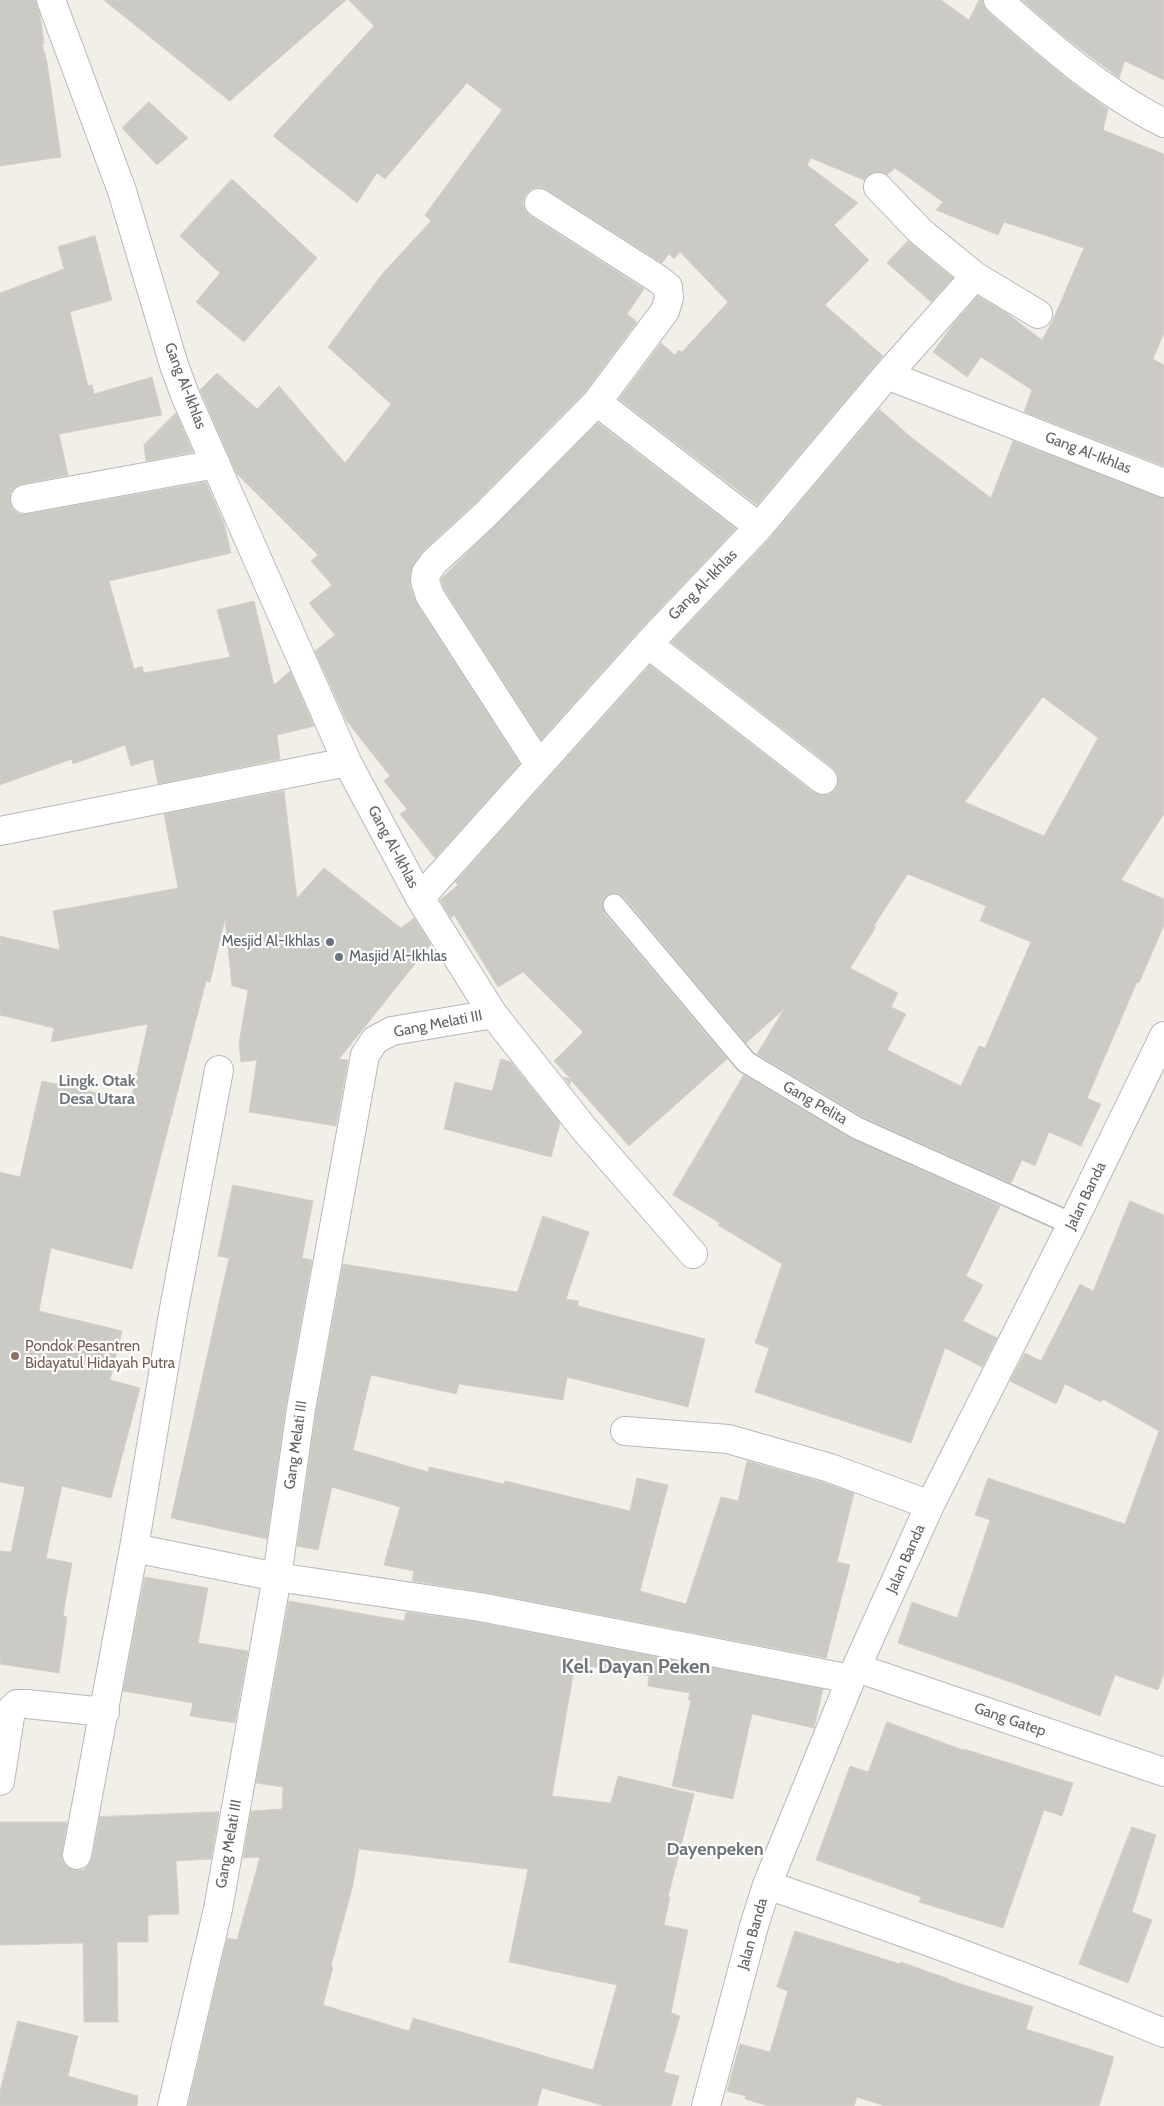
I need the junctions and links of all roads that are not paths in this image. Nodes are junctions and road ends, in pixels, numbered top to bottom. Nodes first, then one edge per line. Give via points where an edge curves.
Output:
1 (51, 0) edge
2 (998, 0) edge
3 (1164, 123) edge
4 (878, 187) dead end
5 (539, 202) dead end
6 (975, 276) junction
7 (1038, 314) dead end
8 (888, 375) junction
9 (597, 402) junction
10 (216, 464) junction
11 (1164, 483) edge
12 (25, 499) dead end
13 (759, 526) junction
14 (648, 644) junction
15 (347, 762) junction
16 (539, 765) junction
17 (823, 780) dead end
18 (0, 830) edge
19 (420, 898) junction
20 (614, 905) dead end
21 (493, 1014) junction
22 (1164, 1036) edge
23 (220, 1070) dead end
24 (1072, 1224) junction
25 (693, 1254) dead end
26 (625, 1431) dead end
27 (930, 1505) junction
28 (134, 1548) junction
29 (277, 1577) junction
30 (854, 1673) junction
31 (105, 1712) junction
32 (1164, 1772) edge
33 (0, 1781) edge
34 (77, 1855) dead end
35 (767, 1885) junction
36 (1164, 2033) edge
37 (172, 2106) edge
38 (706, 2106) edge

1 - 10 street, Gang Al-Ikhlas via 122,191 174,365
2 - 3 street via 1095,80
4 - 6 street via 920,231
5 - 9 street via 668,287 665,311
6 - 7 street
6 - 8 street
8 - 11 street, Gang Al-Ikhlas
8 - 13 street, Gang Al-Ikhlas
9 - 13 street
9 - 16 street via 426,573 430,596
10 - 12 street
10 - 15 street, Gang Al-Ikhlas
13 - 14 street, Gang Al-Ikhlas
14 - 16 street, Gang Al-Ikhlas
14 - 17 street
15 - 18 street
15 - 19 street, Gang Al-Ikhlas
16 - 19 street, Gang Al-Ikhlas
19 - 21 street, Gang Melati III
20 - 24 lane, Gang Pelita via 746,1062 857,1128
21 - 25 street via 585,1130
21 - 29 street, Gang Melati III via 392,1031 375,1040 365,1054 301,1408
22 - 24 street, Jalan Banda
23 - 28 street via 173,1314
24 - 27 street, Jalan Banda
26 - 27 street via 728,1439 830,1468
27 - 30 street, Jalan Banda
28 - 29 street, Gang Gatep
28 - 31 street
29 - 30 street, Gang Gatep via 480,1607
29 - 37 street, Gang Melati III via 218,1909
30 - 32 street, Gang Gatep
30 - 35 street, Jalan Banda
31 - 33 street via 17,1704 11,1710
31 - 34 street
35 - 36 street via 1035,1980
35 - 38 street, Jalan Banda

